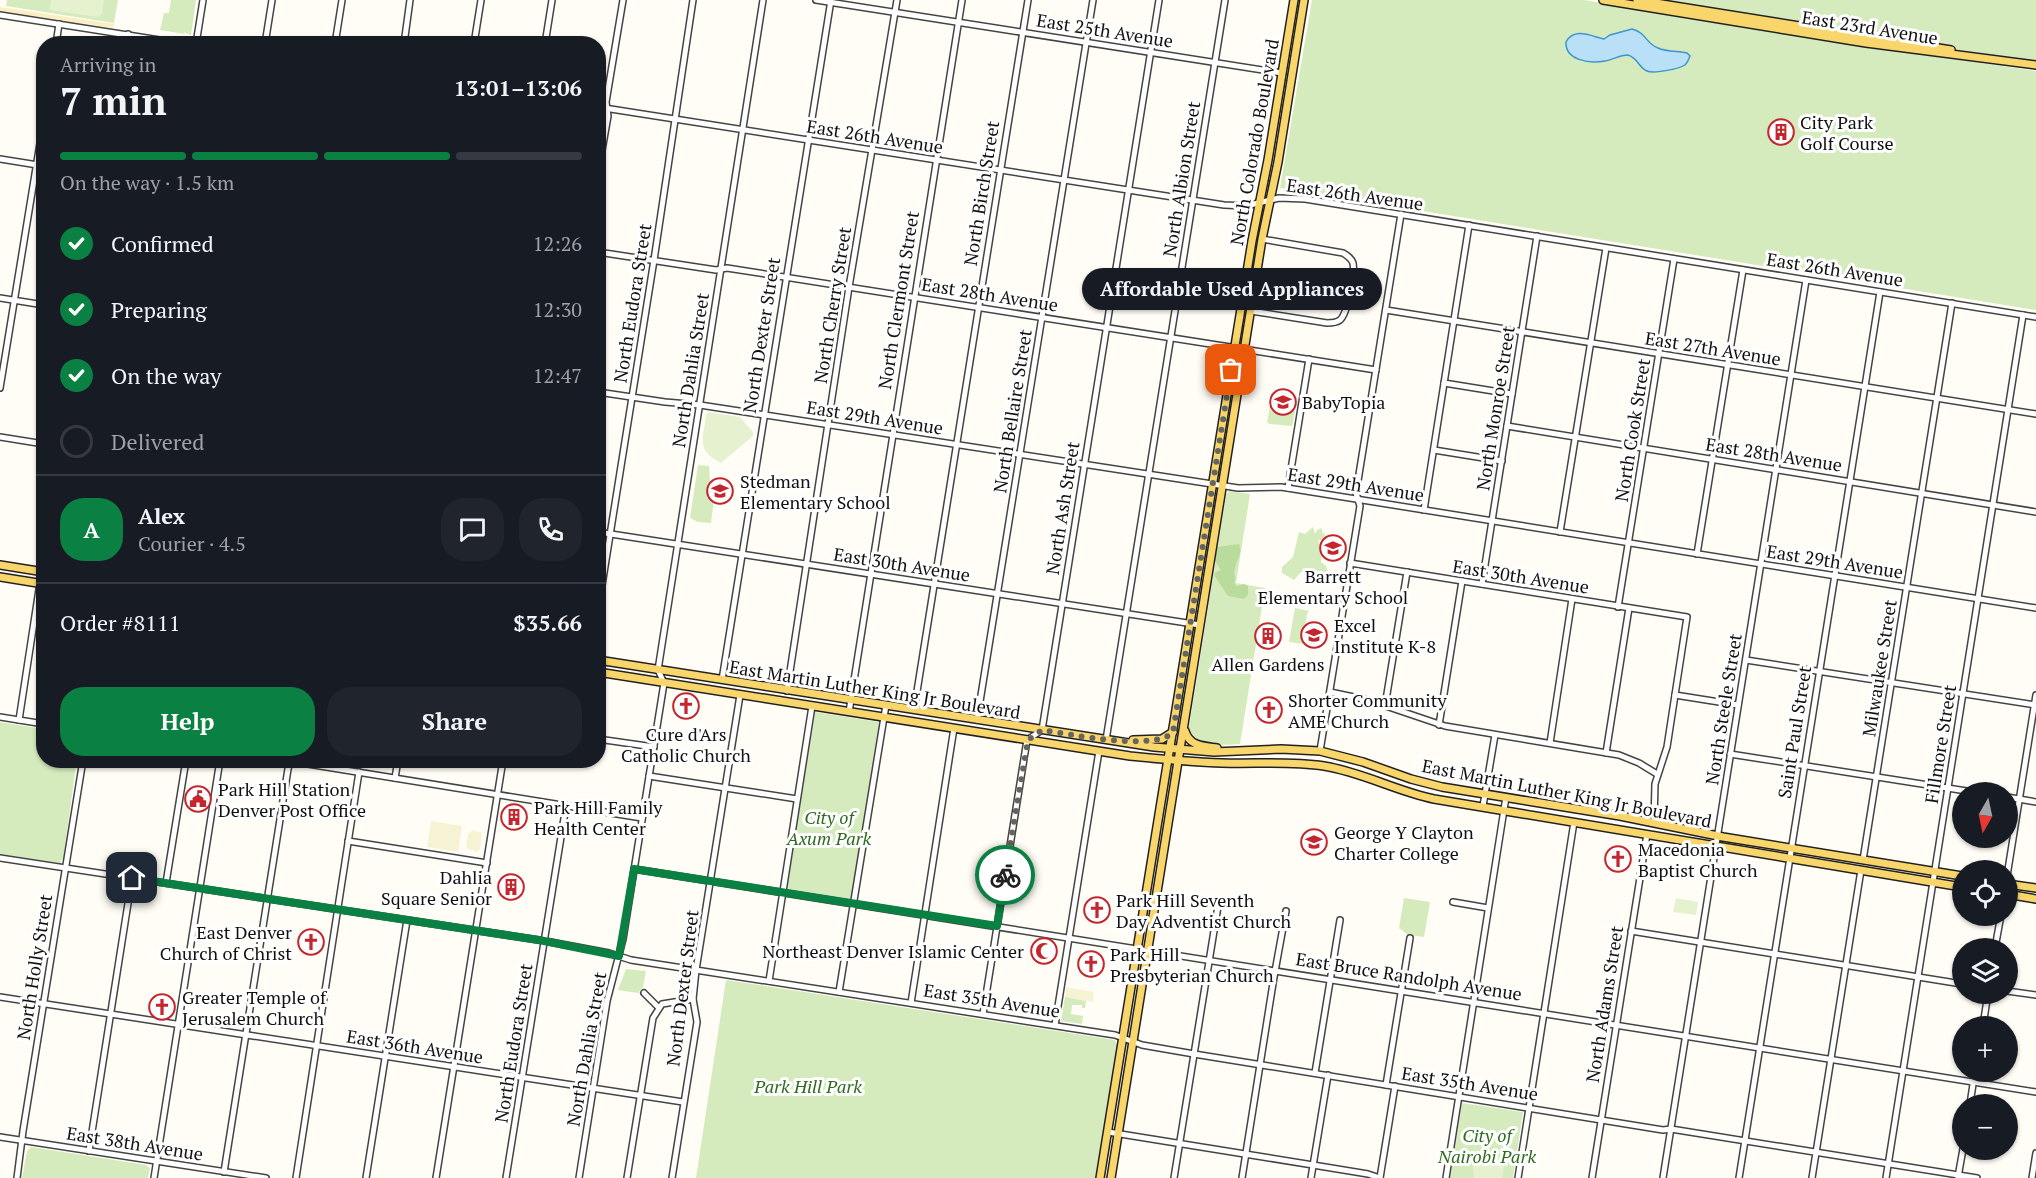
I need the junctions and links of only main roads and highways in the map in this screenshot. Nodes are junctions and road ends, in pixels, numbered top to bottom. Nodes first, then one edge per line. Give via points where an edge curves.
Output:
1 (1294, 0) edge
2 (1304, 0) edge
3 (1603, 0) edge
4 (1637, 0) edge
5 (1991, 58) junction
6 (2036, 65) edge
7 (0, 565) edge
8 (36, 571) edge
9 (0, 577) edge
10 (36, 583) edge
11 (606, 661) edge
12 (606, 673) edge
13 (1184, 724) junction
14 (1173, 732) junction
15 (1115, 741) junction
16 (1170, 749) junction
17 (1180, 750) junction
18 (1243, 751) junction
19 (1168, 759) junction
20 (1179, 760) junction
21 (1952, 875) edge
22 (1952, 885) edge
23 (2018, 886) edge
24 (2036, 888) edge
25 (2018, 896) edge
26 (2036, 899) edge
27 (1100, 1178) edge
28 (1111, 1178) edge

1 - 14 main road, North Colorado Boulevard
2 - 13 main road, North Colorado Boulevard
3 - 5 main road, East 23rd Avenue via 1866,43
4 - 5 main road, East 23rd Avenue
5 - 6 main road, East 23rd Avenue
7 - 8 main road
9 - 10 main road
11 - 15 main road, East Martin Luther King Jr Boulevard
12 - 19 main road, East Martin Luther King Jr Boulevard via 811,710 849,712
13 - 17 main road, North Colorado Boulevard
13 - 18 main road via 1186,735 1194,744
14 - 15 main road via 1162,740
14 - 16 main road, North Colorado Boulevard
15 - 16 main road, East Martin Luther King Jr Boulevard
16 - 17 main road, East Martin Luther King Jr Boulevard
16 - 19 main road, North Colorado Boulevard
17 - 18 main road, East Martin Luther King Jr Boulevard
17 - 20 main road, North Colorado Boulevard
18 - 21 main road, East Martin Luther King Jr Boulevard via 1320,751 1426,783 1654,819 1718,837
19 - 20 main road, East Martin Luther King Jr Boulevard
19 - 27 main road, North Colorado Boulevard
20 - 22 main road, East Martin Luther King Jr Boulevard via 1327,766 1420,795
20 - 28 main road, North Colorado Boulevard
23 - 24 main road
25 - 26 main road

